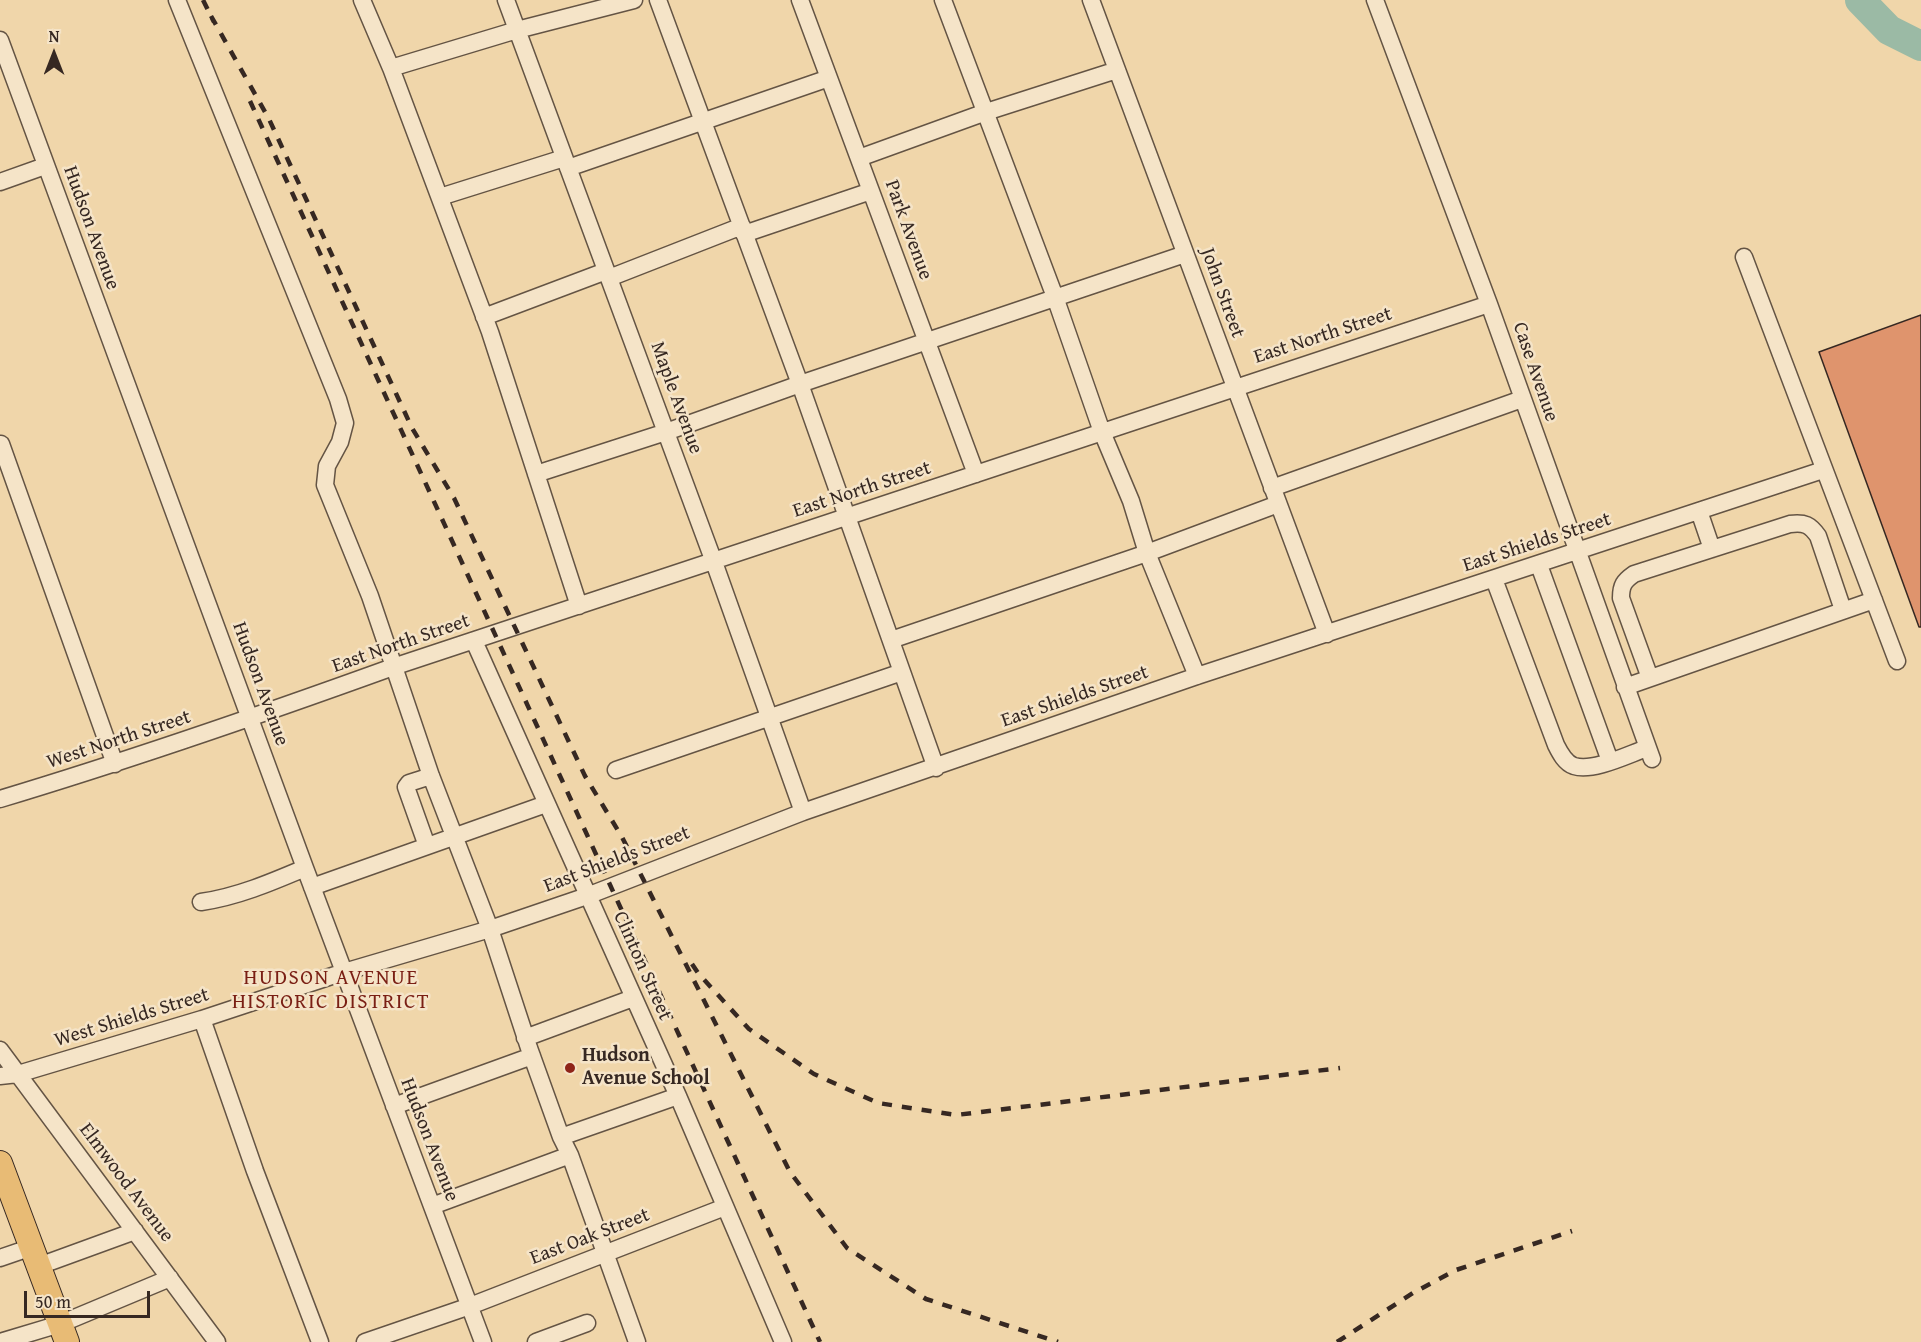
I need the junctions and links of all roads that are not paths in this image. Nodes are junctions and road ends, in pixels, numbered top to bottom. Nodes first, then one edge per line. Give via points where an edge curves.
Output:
1 (177, 0) edge
2 (362, 0) edge
3 (506, 0) edge
4 (634, 0) edge
5 (658, 0) edge
6 (800, 0) edge
7 (944, 0) edge
8 (1091, 0) edge
9 (1375, 0) edge
10 (614, 2) edge
11 (517, 30) junction
12 (0, 40) edge
13 (391, 68) junction
14 (1117, 70) junction
15 (829, 78) junction
16 (986, 112) junction
17 (703, 121) junction
18 (859, 158) junction
19 (566, 163) junction
20 (45, 166) junction
21 (0, 182) edge
22 (871, 191) junction
23 (440, 197) junction
24 (743, 230) junction
25 (1185, 254) junction
26 (1744, 257) dead end
27 (607, 275) junction
28 (1055, 297) junction
29 (1489, 304) junction
30 (484, 317) junction
31 (927, 342) junction
32 (800, 384) junction
33 (1235, 387) junction
34 (1522, 399) junction
35 (666, 432) junction
36 (1102, 432) junction
37 (1, 444) edge
38 (1823, 470) junction
39 (536, 474) junction
40 (976, 474) junction
41 (1275, 496) junction
42 (1699, 511) junction
43 (846, 517) junction
44 (1712, 549) junction
45 (1576, 553) junction
46 (1147, 554) junction
47 (714, 562) junction
48 (1539, 565) junction
49 (1494, 579) junction
50 (1874, 600) junction
51 (579, 606) junction
52 (1843, 610) junction
53 (1327, 634) junction
54 (891, 640) junction
55 (474, 641) junction
56 (1897, 661) dead end
57 (393, 667) junction
58 (902, 672) junction
59 (1197, 676) junction
60 (1650, 678) junction
61 (1625, 687) junction
62 (769, 718) junction
63 (250, 719) junction
64 (1610, 761) junction
65 (115, 764) junction
66 (936, 768) junction
67 (616, 770) dead end
68 (431, 776) junction
69 (0, 799) edge
70 (546, 804) junction
71 (802, 812) junction
72 (455, 836) junction
73 (427, 846) junction
74 (305, 868) junction
75 (312, 887) junction
76 (586, 896) junction
77 (201, 902) dead end
78 (490, 929) junction
79 (344, 972) junction
80 (633, 998) junction
81 (202, 1019) junction
82 (525, 1038) junction
83 (0, 1050) edge
84 (532, 1056) junction
85 (18, 1074) junction
86 (0, 1076) edge
87 (678, 1096) junction
88 (394, 1106) junction
89 (561, 1137) junction
90 (570, 1155) junction
91 (0, 1163) edge
92 (432, 1206) junction
93 (725, 1208) junction
94 (135, 1232) junction
95 (606, 1254) junction
96 (35, 1256) junction
97 (0, 1258) edge
98 (170, 1278) junction
99 (470, 1306) junction
100 (587, 1323) dead end
101 (64, 1333) edge
102 (0, 1342) edge
103 (217, 1342) edge
104 (320, 1342) edge
105 (365, 1342) edge
106 (483, 1342) edge
107 (536, 1342) edge
108 (637, 1342) edge
109 (783, 1342) edge

1 - 57 street via 338,399 345,423 327,466 325,485 370,596
2 - 13 street
3 - 11 street, Maple Avenue
4 - 10 street
5 - 17 street
6 - 15 street, Park Avenue
7 - 16 street
8 - 14 street, John Street
9 - 29 street, Case Avenue
10 - 11 street
11 - 13 street
11 - 19 street, Maple Avenue
12 - 20 street, Hudson Avenue
13 - 23 street
14 - 16 street
14 - 25 street, John Street
15 - 17 street
15 - 18 street, Park Avenue
16 - 18 street
16 - 28 street
17 - 19 street
17 - 24 street
18 - 22 street, Park Avenue
19 - 23 street
19 - 27 street, Maple Avenue
20 - 21 street
20 - 63 street, Hudson Avenue
22 - 24 street
22 - 31 street, Park Avenue
23 - 30 street
24 - 27 street
24 - 32 street
25 - 28 street
25 - 33 street, John Street
26 - 38 street
27 - 30 street
27 - 35 street, Maple Avenue
28 - 31 street
28 - 36 street
29 - 33 street, East North Street
29 - 34 street, Case Avenue
30 - 39 street
31 - 32 street
31 - 40 street, Park Avenue
32 - 35 street
32 - 43 street
33 - 36 street, East North Street
33 - 41 street, John Street
34 - 41 street
34 - 45 street, Case Avenue
35 - 39 street
35 - 47 street, Maple Avenue
36 - 40 street, East North Street
36 - 46 street via 1131,501
37 - 65 street
38 - 42 street, East Shields Street
38 - 50 street
39 - 51 street
40 - 43 street, East North Street
41 - 46 street
41 - 53 street, John Street
42 - 44 street
42 - 45 street, East Shields Street
43 - 47 street, East North Street
43 - 54 street
44 - 52 street via 1803,522 1818,536
44 - 60 street via 1634,574 1621,587
45 - 48 street, East Shields Street
45 - 61 street, Case Avenue
46 - 54 street
46 - 59 street
47 - 51 street, East North Street
47 - 62 street, Maple Avenue
48 - 49 street, East Shields Street
48 - 64 street
49 - 53 street, East Shields Street
49 - 64 street via 1563,758 1574,766
50 - 52 street
50 - 56 street
51 - 55 street, East North Street
52 - 60 street
53 - 59 street, East Shields Street
54 - 58 street
55 - 57 street, East North Street
55 - 70 street, Clinton Street
57 - 63 street, East North Street
57 - 68 street
58 - 62 street
58 - 66 street
59 - 66 street, East Shields Street
60 - 61 street
61 - 64 street, Case Avenue via 1650,754
62 - 67 street
62 - 71 street, Maple Avenue
63 - 65 street, West North Street
63 - 74 street, Hudson Avenue
65 - 69 street, West North Street
66 - 71 street, East Shields Street
68 - 72 street
68 - 73 street via 406,787
70 - 72 street
70 - 76 street, Clinton Street
71 - 76 street, East Shields Street
72 - 73 street
72 - 78 street
73 - 75 street
74 - 75 street, Hudson Avenue
74 - 77 street
75 - 79 street, Hudson Avenue
76 - 78 street, East Shields Street
76 - 80 street, Clinton Street
78 - 79 street, East Shields Street
78 - 82 street
79 - 81 street, West Shields Street
79 - 88 street, Hudson Avenue
80 - 82 street
80 - 87 street, Clinton Street
81 - 85 street, West Shields Street
81 - 104 street
82 - 84 street
83 - 85 street, Elmwood Avenue
84 - 88 street
84 - 89 street
85 - 86 street, West Shields Street
85 - 94 street, Elmwood Avenue
87 - 89 street
87 - 93 street, Clinton Street
88 - 92 street, Hudson Avenue
89 - 90 street
90 - 92 street
90 - 95 street
91 - 96 highway
92 - 99 street, Hudson Avenue
93 - 95 street, East Oak Street
93 - 109 street, Clinton Street
94 - 96 street
94 - 98 street, Elmwood Avenue
95 - 99 street, East Oak Street
95 - 108 street
96 - 97 street
96 - 101 highway
98 - 101 street
98 - 103 street, Elmwood Avenue
99 - 105 street, East Oak Street
99 - 106 street, Hudson Avenue
100 - 107 street
101 - 102 street

